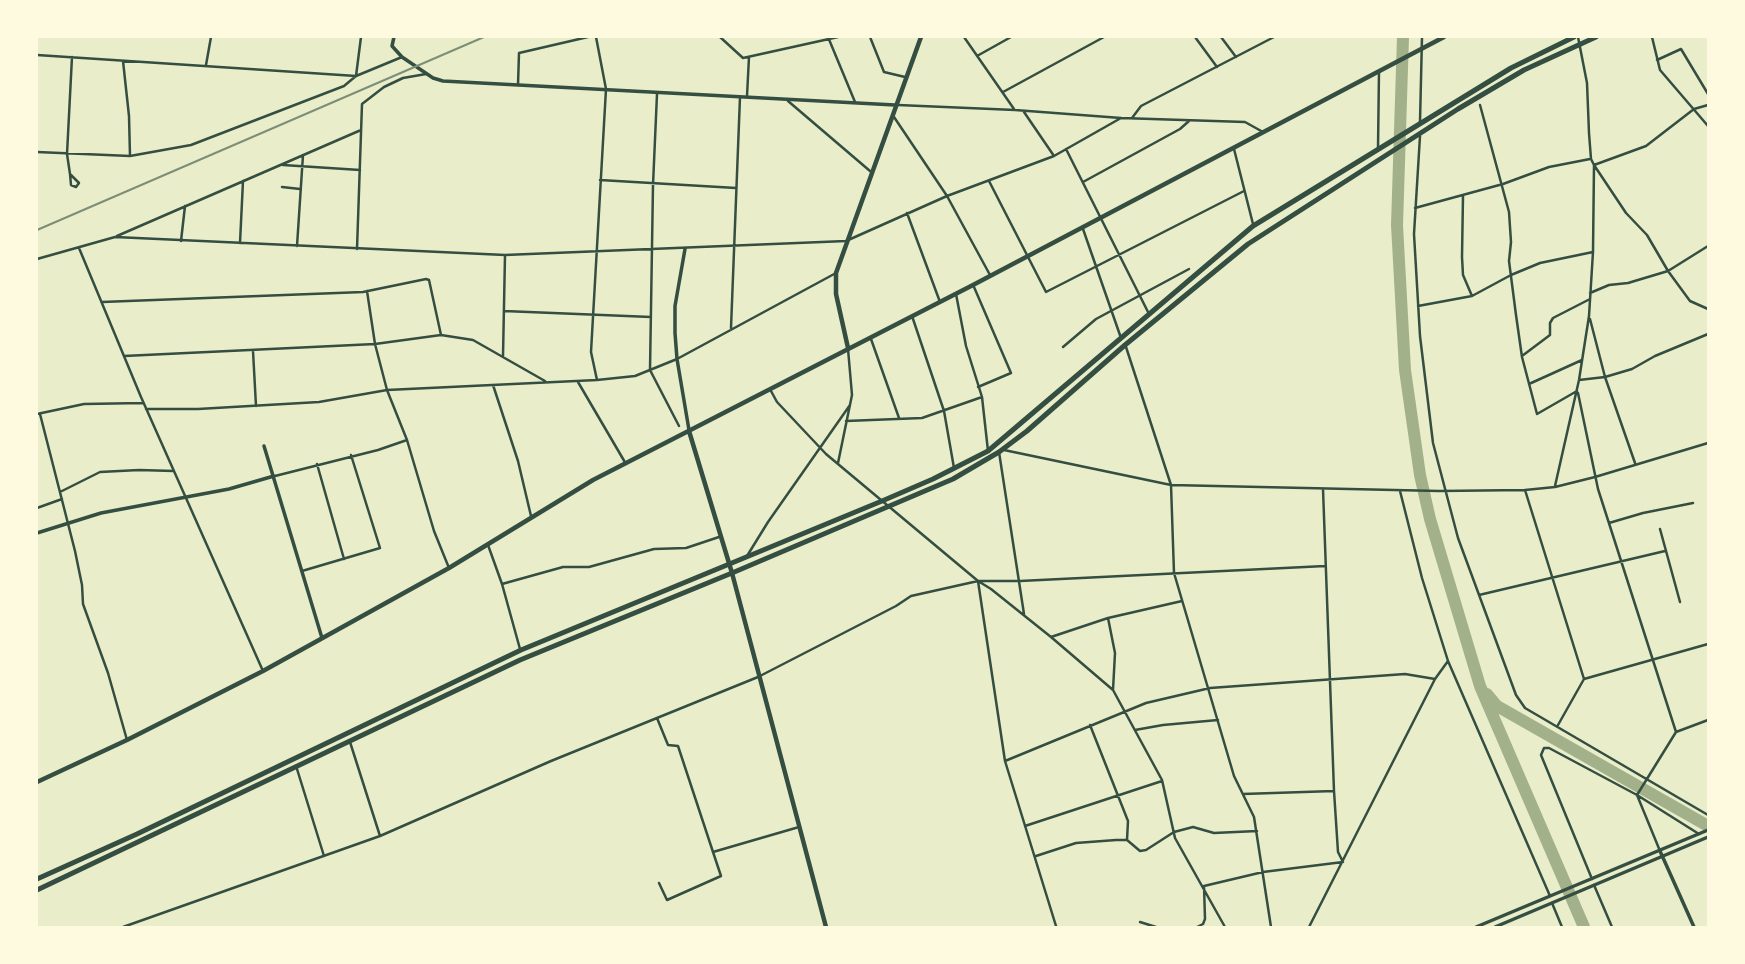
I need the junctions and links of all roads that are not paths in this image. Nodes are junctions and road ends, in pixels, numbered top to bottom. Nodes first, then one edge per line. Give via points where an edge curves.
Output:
1 (211, 37) edge
2 (361, 37) edge
3 (394, 37) edge
4 (588, 37) edge
5 (596, 37) edge
6 (720, 37) edge
7 (838, 37) edge
8 (870, 37) edge
9 (921, 37) edge
10 (964, 37) edge
11 (1011, 37) edge
12 (1104, 37) edge
13 (1195, 37) edge
14 (1221, 37) edge
15 (1274, 37) edge
16 (1422, 37) edge
17 (1444, 37) edge
18 (1576, 37) edge
19 (1596, 37) edge
20 (1652, 37) edge
21 (829, 38) edge
22 (1266, 39) edge
23 (1581, 44) junction
24 (1422, 48) junction
25 (37, 55) edge
26 (976, 56) junction
27 (72, 57) junction
28 (402, 57) junction
29 (749, 57) junction
30 (1236, 57) junction
31 (122, 60) junction
32 (1657, 60) junction
33 (206, 65) junction
34 (1217, 67) junction
35 (1379, 71) junction
36 (426, 74) junction
37 (356, 76) junction
38 (906, 77) junction
39 (518, 85) junction
40 (606, 89) junction
41 (658, 92) junction
42 (1003, 92) junction
43 (1708, 94) edge
44 (740, 96) junction
45 (747, 97) junction
46 (786, 99) junction
47 (855, 103) junction
48 (895, 105) junction
49 (1480, 105) dead end
50 (1708, 105) edge
51 (1694, 109) junction
52 (1015, 110) junction
53 (1024, 112) junction
54 (892, 114) junction
55 (1121, 118) junction
56 (1132, 118) junction
57 (1189, 121) junction
58 (1420, 122) junction
59 (1708, 126) edge
60 (361, 130) junction
61 (1264, 133) junction
62 (1420, 133) junction
63 (1066, 149) junction
64 (1234, 149) junction
65 (1378, 149) junction
66 (37, 152) edge
67 (67, 154) junction
68 (303, 155) junction
69 (130, 156) junction
70 (1054, 156) junction
71 (1591, 159) junction
72 (281, 165) junction
73 (1594, 165) junction
74 (302, 166) junction
75 (359, 170) junction
76 (870, 171) junction
77 (70, 174) dead end
78 (600, 180) junction
79 (243, 181) junction
80 (988, 181) junction
81 (1083, 182) junction
82 (1503, 184) junction
83 (653, 185) junction
84 (282, 187) dead end
85 (736, 188) junction
86 (301, 189) junction
87 (1244, 191) junction
88 (947, 196) junction
89 (1463, 196) junction
90 (185, 206) junction
91 (1415, 208) junction
92 (907, 213) junction
93 (1101, 218) junction
94 (1254, 226) junction
95 (1083, 228) junction
96 (116, 237) junction
97 (181, 241) junction
98 (846, 241) junction
99 (240, 243) junction
100 (297, 246) junction
101 (1708, 246) edge
102 (734, 247) junction
103 (79, 248) junction
104 (357, 249) junction
105 (685, 249) junction
106 (652, 250) junction
107 (596, 252) junction
108 (1593, 252) junction
109 (505, 255) junction
110 (1028, 255) junction
111 (1120, 255) junction
112 (37, 259) edge
113 (1097, 267) junction
114 (1189, 269) dead end
115 (1668, 271) junction
116 (836, 273) junction
117 (990, 275) junction
118 (1511, 275) junction
119 (973, 285) junction
120 (367, 291) junction
121 (1590, 293) junction
122 (956, 294) junction
123 (1139, 294) junction
124 (1472, 296) junction
125 (1590, 299) junction
126 (102, 302) junction
127 (940, 302) junction
128 (1418, 306) junction
129 (1111, 309) junction
130 (1708, 309) edge
131 (504, 311) junction
132 (1149, 314) junction
133 (593, 315) junction
134 (912, 316) junction
135 (1589, 316) junction
136 (650, 317) junction
137 (731, 328) junction
138 (1708, 334) edge
139 (441, 335) junction
140 (871, 337) junction
141 (1121, 338) junction
142 (375, 344) junction
143 (1125, 345) junction
144 (1063, 346) dead end
145 (848, 348) junction
146 (253, 351) junction
147 (124, 356) junction
148 (503, 356) junction
149 (1522, 357) junction
150 (677, 359) junction
151 (1581, 360) junction
152 (650, 370) junction
153 (1605, 377) junction
154 (597, 380) junction
155 (1579, 380) junction
156 (545, 381) junction
157 (577, 381) junction
158 (1529, 384) junction
159 (493, 385) junction
160 (978, 387) junction
161 (387, 390) junction
162 (771, 390) junction
163 (1577, 391) junction
164 (982, 397) junction
165 (143, 403) junction
166 (850, 405) junction
167 (256, 406) junction
168 (146, 409) junction
169 (944, 411) junction
170 (38, 414) edge
171 (899, 418) junction
172 (846, 421) junction
173 (679, 426) dead end
174 (690, 431) junction
175 (407, 440) junction
176 (1708, 443) edge
177 (264, 446) dead end
178 (820, 448) junction
179 (988, 450) junction
180 (1001, 451) junction
181 (351, 455) junction
182 (838, 463) junction
183 (317, 464) junction
184 (626, 464) junction
185 (1636, 464) junction
186 (954, 468) junction
187 (175, 471) junction
188 (274, 476) junction
189 (1595, 477) junction
190 (1171, 485) junction
191 (1555, 487) junction
192 (1323, 489) junction
193 (1525, 490) junction
194 (1402, 491) junction
195 (1442, 491) junction
196 (60, 492) junction
197 (187, 497) junction
198 (62, 499) junction
199 (882, 501) junction
200 (1693, 503) dead end
201 (888, 507) junction
202 (37, 508) edge
203 (532, 518) junction
204 (68, 522) junction
205 (1609, 523) junction
206 (1660, 529) dead end
207 (37, 533) edge
208 (721, 536) junction
209 (488, 545) junction
210 (1665, 551) junction
211 (747, 556) junction
212 (344, 559) junction
213 (1621, 561) junction
214 (729, 563) junction
215 (1325, 566) junction
216 (449, 568) junction
217 (302, 571) junction
218 (732, 573) junction
219 (1174, 573) junction
220 (1552, 577) junction
221 (978, 581) junction
222 (1020, 581) junction
223 (502, 584) junction
224 (1479, 595) junction
225 (1182, 601) junction
226 (1680, 602) dead end
227 (1024, 614) junction
228 (1108, 618) junction
229 (1051, 637) junction
230 (322, 638) junction
231 (1708, 644) edge
232 (521, 650) junction
233 (1652, 658) junction
234 (1448, 661) junction
235 (263, 671) junction
236 (758, 677) junction
237 (1329, 679) junction
238 (1435, 679) junction
239 (1584, 679) junction
240 (1210, 688) junction
241 (1112, 690) junction
242 (1123, 712) junction
243 (657, 718) junction
244 (1218, 720) junction
245 (1708, 720) edge
246 (1090, 726) junction
247 (1557, 726) junction
248 (1135, 730) junction
249 (1676, 732) junction
250 (349, 739) junction
251 (127, 740) junction
252 (1005, 761) junction
253 (296, 765) junction
254 (1162, 780) junction
255 (1645, 781) junction
256 (37, 782) edge
257 (1334, 791) junction
258 (1119, 794) junction
259 (1243, 794) junction
260 (1637, 796) junction
261 (1708, 815) edge
262 (1025, 826) junction
263 (799, 827) junction
264 (1257, 831) junction
265 (1174, 832) junction
266 (1703, 832) edge
267 (380, 836) junction
268 (1708, 837) edge
269 (1127, 840) junction
270 (1660, 851) junction
271 (713, 852) junction
272 (1035, 856) junction
273 (325, 857) junction
274 (1662, 857) junction
275 (1342, 862) junction
276 (1263, 872) junction
277 (37, 879) edge
278 (1592, 879) junction
279 (659, 883) dead end
280 (1594, 885) junction
281 (1204, 886) junction
282 (37, 890) edge
283 (1552, 895) junction
284 (1554, 902) junction
285 (1140, 922) dead end
286 (1056, 926) edge
287 (123, 927) edge
288 (826, 927) edge
289 (1156, 927) edge
290 (1197, 927) edge
291 (1225, 927) edge
292 (1271, 927) edge
293 (1309, 927) edge
294 (1476, 927) edge
295 (1495, 927) edge
296 (1562, 927) edge
297 (1612, 927) edge
298 (1694, 927) edge

1 - 33 street
2 - 37 street
3 - 28 street via 392,46
4 - 39 street via 519,52
5 - 40 street
6 - 29 street via 743,58
7 - 21 street
8 - 38 street via 884,72
9 - 38 main road
10 - 26 street
11 - 26 street
12 - 42 street
13 - 34 street
14 - 30 street
15 - 22 street
16 - 24 street
17 - 24 main road
18 - 23 street
18 - 58 highway via 1511,68
19 - 23 highway
20 - 32 street
21 - 29 street
21 - 47 street
22 - 30 street
23 - 62 highway via 1524,70
23 - 71 street
24 - 35 main road
24 - 58 street
25 - 27 street
26 - 42 street
27 - 31 street
27 - 67 street
28 - 36 street
28 - 37 street
29 - 45 street
30 - 34 street
31 - 33 street
31 - 69 street
32 - 43 street via 1681,49
32 - 51 street via 1670,84
33 - 37 street
34 - 56 street via 1142,106
35 - 61 main road
35 - 65 street
36 - 39 street via 443,81
36 - 60 street via 403,78 362,104
37 - 69 street via 344,86 191,145
38 - 48 main road
39 - 40 street
40 - 41 street
40 - 78 street
41 - 44 street
41 - 83 street
42 - 52 street
44 - 45 street
44 - 85 street
45 - 46 street
46 - 47 street
46 - 76 street
47 - 48 street
48 - 52 street
48 - 54 main road
49 - 82 street
50 - 51 street
51 - 59 street
51 - 73 street via 1646,146
52 - 53 street
53 - 55 street
53 - 70 street
54 - 76 main road
54 - 88 street
55 - 56 street
55 - 63 street
56 - 57 street
57 - 61 street via 1245,122
57 - 81 street
58 - 65 highway
60 - 68 street
60 - 75 street
61 - 64 main road
62 - 91 street
62 - 143 highway via 1248,244
63 - 70 street
63 - 81 street
64 - 87 street
64 - 93 main road
65 - 94 highway
66 - 67 street
67 - 69 street
67 - 77 street
68 - 72 street
68 - 74 street
70 - 80 street
71 - 73 street
71 - 82 street via 1549,167
72 - 74 street
72 - 79 street
73 - 108 street
73 - 115 street via 1626,213 1647,234
74 - 75 street
74 - 86 street
75 - 104 street
76 - 98 main road
78 - 83 street
78 - 107 street
79 - 90 street
79 - 99 street
80 - 88 street
80 - 110 street
81 - 93 street
82 - 89 street
82 - 118 street via 1509,212
83 - 85 street
83 - 106 street
84 - 86 street
85 - 102 street
86 - 100 street
87 - 94 street
87 - 111 street
88 - 92 street
88 - 117 street
89 - 91 street
89 - 124 street via 1463,275
90 - 96 street
90 - 97 street
91 - 128 street
92 - 98 street
92 - 127 street
93 - 95 main road
93 - 111 street
94 - 132 highway
95 - 110 main road
95 - 113 street
96 - 97 street
96 - 103 street
97 - 99 street
98 - 102 street
98 - 116 main road
99 - 100 street
100 - 104 street
101 - 115 street
102 - 105 street
102 - 137 street
103 - 112 street
103 - 126 street
104 - 109 street
105 - 106 street
105 - 150 street via 675,306
106 - 107 street
106 - 136 street
107 - 109 street
107 - 133 street
108 - 118 street via 1540,263
108 - 121 street
109 - 131 street
110 - 113 street via 1046,292
110 - 117 main road
111 - 113 street
111 - 123 street
113 - 129 street
114 - 123 street
115 - 121 street
115 - 130 street via 1690,301
116 - 137 street
116 - 145 main road
117 - 119 main road
118 - 124 street
118 - 149 street
119 - 122 main road
119 - 160 street via 1011,373
120 - 126 street
120 - 139 street via 429,280
120 - 142 street
121 - 125 street
122 - 127 main road
122 - 160 street
123 - 129 street
123 - 132 street
124 - 128 street
125 - 135 street
125 - 149 street via 1553,318 1550,335
126 - 147 street
127 - 134 main road
128 - 195 street
129 - 141 street
129 - 144 street
131 - 133 street
131 - 148 street
132 - 141 highway
133 - 136 street
133 - 154 street via 591,352
134 - 140 main road
134 - 169 street
135 - 151 street
135 - 153 street
136 - 152 street
137 - 150 street
138 - 153 street
139 - 142 street
139 - 148 street via 474,340
140 - 145 main road
140 - 171 street
141 - 179 highway
142 - 146 street
142 - 161 street
143 - 180 highway
143 - 190 street
145 - 162 main road
145 - 166 street
146 - 147 street
146 - 167 street
147 - 165 street
148 - 156 street
149 - 158 street
150 - 152 street
150 - 174 street
151 - 155 street
151 - 158 street
152 - 154 street
152 - 173 street
153 - 155 street
153 - 185 street
154 - 157 street
155 - 163 street
156 - 157 street
156 - 159 street
157 - 184 street
158 - 163 street via 1536,414
159 - 161 street
159 - 203 street via 519,461
160 - 164 street
161 - 167 street via 319,402
161 - 175 street
162 - 174 main road
162 - 178 street via 776,402
163 - 189 street
163 - 191 street
164 - 169 street
164 - 179 street
165 - 168 street
165 - 170 street via 84,404
166 - 172 street
166 - 178 street
167 - 168 street
168 - 187 street
169 - 171 street via 922,418
169 - 186 street
170 - 196 street
171 - 172 street
172 - 182 street
174 - 184 main road
174 - 208 main road
175 - 181 street
175 - 216 street
176 - 185 street
177 - 188 street
178 - 182 street
178 - 211 street
179 - 186 highway
180 - 190 street
180 - 201 highway via 953,479
180 - 222 street
181 - 183 street
181 - 212 street via 380,548
182 - 199 street
183 - 188 street
183 - 212 street
184 - 203 main road
185 - 189 street
186 - 199 highway
187 - 196 street via 100,472
187 - 197 street
188 - 197 street
188 - 217 street
189 - 191 street
189 - 205 street
190 - 192 street
190 - 219 street
191 - 193 street
192 - 194 street
192 - 215 street
193 - 195 street
193 - 220 street
194 - 195 street
194 - 234 street
195 - 224 street
196 - 198 street
197 - 204 street
197 - 235 street
198 - 202 street
198 - 204 street
199 - 201 street
199 - 211 highway
200 - 205 street
201 - 218 highway
201 - 221 street
203 - 209 main road
204 - 207 street
204 - 251 street via 83,604
205 - 213 street
206 - 210 street
208 - 214 main road
208 - 223 street via 687,548 654,549
209 - 216 main road
209 - 223 street
210 - 213 street
210 - 226 street
211 - 214 highway
212 - 217 street
213 - 220 street
213 - 233 street
214 - 218 main road
214 - 232 highway
215 - 219 street
215 - 237 street
216 - 230 main road
217 - 230 street
218 - 236 main road
218 - 250 highway via 520,660
219 - 222 street
219 - 225 street
220 - 224 street
220 - 239 street
221 - 222 street
221 - 227 street
221 - 236 street via 911,596
221 - 252 street
222 - 227 street
223 - 232 street
224 - 247 street via 1518,700
225 - 228 street
225 - 240 street
227 - 229 street
228 - 229 street
228 - 241 street via 1115,653
229 - 241 street
230 - 235 main road
231 - 233 street
232 - 277 highway
233 - 239 street
233 - 249 street
234 - 238 street
234 - 283 street
235 - 251 main road
236 - 243 street
236 - 263 main road
237 - 238 street via 1404,674
237 - 240 street
237 - 257 street
238 - 275 street
239 - 247 street
240 - 242 street
240 - 244 street
241 - 242 street
242 - 246 street
242 - 248 street
243 - 267 street
243 - 271 street via 668,745 678,746
244 - 248 street
244 - 259 street
245 - 249 street
246 - 252 street
246 - 258 street
247 - 255 street
248 - 254 street
249 - 255 street
250 - 253 highway
250 - 267 street
251 - 256 main road
252 - 262 street
253 - 273 street
253 - 282 highway
254 - 258 street
254 - 265 street
255 - 260 street
255 - 261 street
257 - 259 street
257 - 275 street
258 - 262 street
258 - 269 street via 1128,821
259 - 264 street
260 - 266 street
260 - 270 street
260 - 278 street via 1549,748 1540,752
262 - 272 street
263 - 271 street
263 - 288 main road
264 - 265 street via 1214,833 1193,827
264 - 276 street
265 - 269 street via 1146,850 1140,851
265 - 281 street
266 - 270 street
267 - 273 street
268 - 274 street
269 - 272 street via 1076,843
270 - 274 street
270 - 278 street
271 - 279 street via 721,876 667,900
272 - 286 street
273 - 287 street
274 - 280 street
274 - 298 street
275 - 276 street
275 - 293 street
276 - 281 street
276 - 292 street
278 - 283 street
280 - 284 street
280 - 297 street
281 - 290 street via 1205,919
281 - 291 street
283 - 294 street
284 - 295 street
284 - 296 street
285 - 289 street

